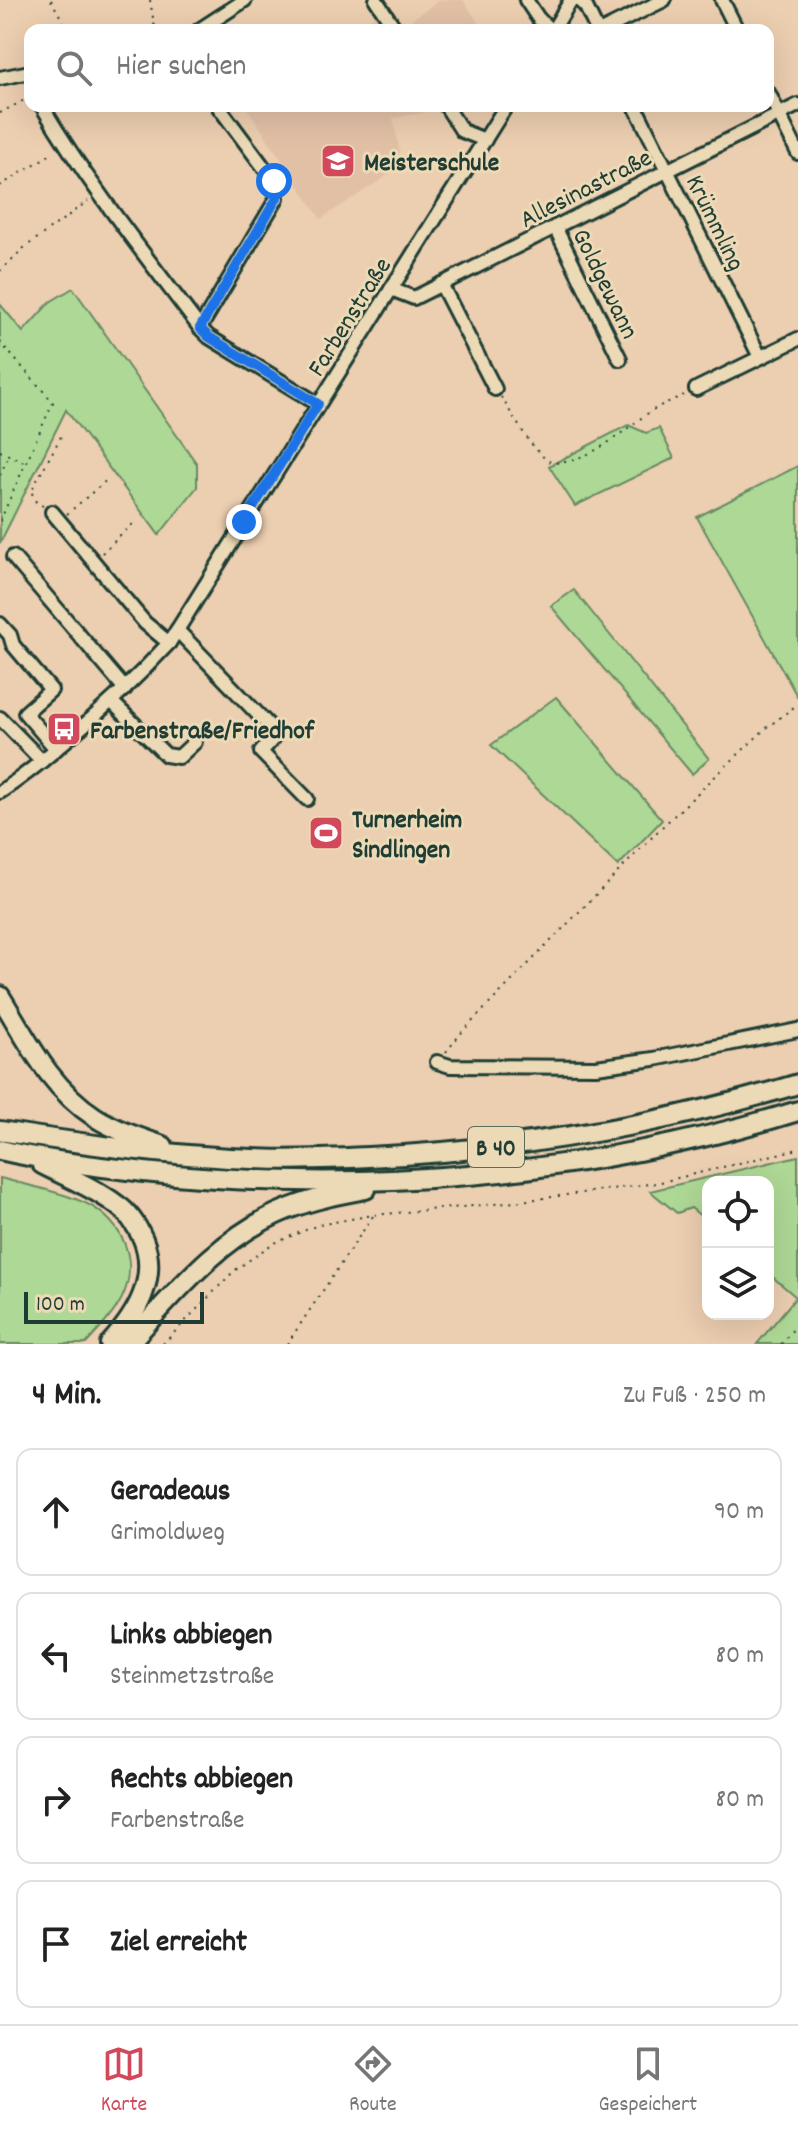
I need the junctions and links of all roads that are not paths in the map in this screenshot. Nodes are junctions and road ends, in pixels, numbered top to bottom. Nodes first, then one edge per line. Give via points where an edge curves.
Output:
1 (245, 0) edge
2 (376, 0) edge
3 (526, 0) edge
4 (571, 0) edge
5 (579, 0) edge
6 (664, 0) edge
7 (722, 0) edge
8 (208, 24) edge
9 (392, 24) edge
10 (545, 24) edge
11 (556, 24) edge
12 (596, 24) edge
13 (613, 24) edge
14 (734, 24) edge
15 (24, 75) edge
16 (0, 78) edge
17 (774, 104) edge
18 (798, 105) edge
19 (46, 112) edge
20 (222, 112) edge
21 (450, 112) edge
22 (502, 112) edge
23 (638, 112) edge
24 (779, 114) junction
25 (485, 140) junction
26 (798, 153) edge
27 (667, 171) junction
28 (555, 227) junction
29 (441, 284) junction
30 (391, 289) junction
31 (200, 328) junction
32 (798, 339) edge
33 (760, 357) junction
34 (620, 359) dead end
35 (495, 389) road end
36 (696, 389) road end
37 (318, 404) junction
38 (56, 516) road end
39 (13, 557) dead end
40 (0, 624) edge
41 (177, 630) junction
42 (169, 643) junction
43 (125, 689) junction
44 (112, 702) junction
45 (0, 718) edge
46 (195, 742) dead end
47 (56, 749) junction
48 (42, 761) junction
49 (0, 792) edge
50 (307, 799) dead end
51 (0, 996) edge
52 (798, 1030) edge
53 (437, 1062) road end
54 (798, 1084) edge
55 (798, 1111) edge
56 (0, 1131) edge
57 (0, 1150) edge
58 (188, 1156) junction
59 (29, 1157) junction
60 (412, 1179) junction
61 (110, 1344) edge
62 (128, 1344) edge

1 - 8 street
2 - 9 street
3 - 10 street
4 - 11 street
5 - 12 street
6 - 13 street
7 - 14 street
15 - 16 street
17 - 24 street
18 - 24 street, Allesinastraße
19 - 31 street
20 - 31 street via 274,181 277,198
21 - 25 street via 462,131
22 - 25 street, Farbenstraße
23 - 27 street, Krümmling
24 - 26 street
24 - 27 street, Allesinastraße
25 - 30 street, Farbenstraße
27 - 28 street, Allesinastraße
27 - 33 street, Krümmling
28 - 29 street, Allesinastraße
28 - 34 street, Goldgewann
29 - 30 street, Allesinastraße via 414,298
29 - 35 street
30 - 37 street, Farbenstraße
31 - 37 street
32 - 33 street
33 - 36 street
37 - 41 street, Farbenstraße
38 - 42 street via 145,623
39 - 43 street
40 - 47 street via 51,690 25,713
41 - 42 street, Farbenstraße
41 - 50 street via 277,734 261,752
42 - 43 street, Farbenstraße
43 - 44 street, Farbenstraße
44 - 46 street via 166,755 179,757
44 - 47 street, Farbenstraße
45 - 48 street
47 - 48 street, Farbenstraße
48 - 49 street, Farbenstraße
51 - 58 highway via 45,1071 76,1103 116,1128
52 - 53 street via 596,1067
54 - 58 highway, B 40 via 625,1128 487,1148 331,1159
55 - 60 highway, B 40 via 631,1153 549,1167
56 - 58 highway, B 40
57 - 59 highway, B 40
59 - 60 highway, B 40 via 251,1180
59 - 61 highway via 102,1194 140,1231 148,1261 145,1289
60 - 62 highway via 328,1196 265,1220 209,1258

